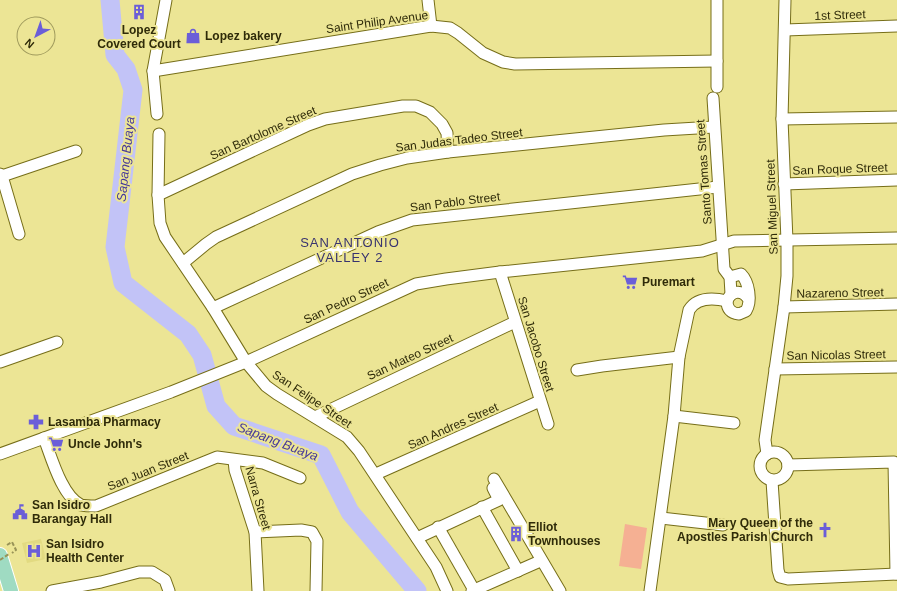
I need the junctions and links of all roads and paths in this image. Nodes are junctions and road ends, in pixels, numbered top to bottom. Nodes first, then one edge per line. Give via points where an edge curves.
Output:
1 (166, 0) edge
2 (428, 0) edge
3 (717, 0) edge
4 (785, 0) edge
5 (431, 26) junction
6 (897, 26) edge
7 (785, 30) junction
8 (717, 61) junction
9 (153, 71) junction
10 (157, 114) dead end
11 (897, 117) edge
12 (782, 119) junction
13 (714, 127) junction
14 (159, 134) dead end
15 (76, 151) dead end
16 (448, 152) junction
17 (1, 175) edge
18 (897, 180) edge
19 (784, 184) junction
20 (718, 187) junction
21 (158, 195) junction
22 (19, 234) dead end
23 (897, 238) edge
24 (787, 241) junction
25 (722, 245) junction
26 (183, 263) junction
27 (500, 272) junction
28 (730, 277) junction
29 (729, 298) junction
30 (749, 300) junction
31 (897, 304) edge
32 (784, 307) junction
33 (213, 308) junction
34 (515, 322) junction
35 (57, 342) dead end
36 (679, 357) junction
37 (0, 362) edge
38 (246, 362) junction
39 (897, 367) edge
40 (775, 369) junction
41 (577, 370) dead end
42 (540, 401) junction
43 (674, 416) junction
44 (315, 417) junction
45 (734, 423) dead end
46 (548, 424) dead end
47 (44, 438) junction
48 (0, 454) edge
49 (767, 454) junction
50 (234, 460) junction
51 (788, 465) junction
52 (376, 474) junction
53 (300, 478) dead end
54 (772, 481) junction
55 (482, 507) junction
56 (661, 518) junction
57 (723, 525) dead end
58 (438, 527) junction
59 (256, 532) junction
60 (416, 538) junction
61 (12, 542) dead end
62 (16, 550) dead end
63 (4, 555) edge
64 (0, 560) edge
65 (538, 562) dead end
66 (518, 571) junction
67 (897, 574) edge
68 (11, 591) edge
69 (52, 591) edge
70 (169, 591) edge
71 (258, 591) edge
72 (316, 591) edge
73 (447, 591) edge
74 (473, 591) edge
75 (560, 591) edge
76 (650, 591) edge

1 - 9 street
2 - 5 street
3 - 8 street, Santo Tomas Street
4 - 7 street, San Miguel Street
5 - 8 street, Saint Philip Avenue via 450,28 483,53 503,62 515,64
5 - 9 street, Saint Philip Avenue
6 - 7 street, 1st Street
7 - 12 street, San Miguel Street
8 - 13 street, Santo Tomas Street
9 - 10 street
11 - 12 street
12 - 19 street, San Miguel Street
13 - 16 street, San Judas Tadeo Street
13 - 20 street, Santo Tomas Street
14 - 21 street, San Felipe Street
15 - 17 street
16 - 21 street, San Bartolome Street via 447,133 442,124 430,112 416,106 403,106 325,119 308,125
16 - 26 street, San Judas Tadeo Street via 380,164 352,174 216,238
17 - 22 street
18 - 19 street, San Roque Street
19 - 24 street, San Miguel Street
20 - 25 street, Santo Tomas Street
20 - 33 street, San Pablo Street via 412,220 378,232
21 - 26 street, San Felipe Street via 164,237
23 - 24 street, San Pedro Street
24 - 25 street, San Pedro Street via 734,241
24 - 32 street, San Miguel Street
25 - 27 street, San Pedro Street via 702,251
25 - 28 street, Santo Tomas Street via 724,269
26 - 33 street, San Felipe Street
27 - 34 street, San Jacobo Street
27 - 38 street, San Pedro Street via 416,284
28 - 29 street, Santo Tomas Street
28 - 30 street via 741,274 745,278
29 - 30 street via 738,292 745,294
29 - 30 street via 727,305 732,312 739,314 746,311
29 - 36 street via 702,300 692,305
31 - 32 street, Nazareno Street
32 - 40 street, San Miguel Street
33 - 38 street, San Felipe Street
34 - 42 street, San Jacobo Street
34 - 44 street, San Mateo Street
35 - 37 street
36 - 41 street
36 - 43 street
38 - 44 street, San Felipe Street via 266,386
38 - 47 street, San Pedro Street
39 - 40 street, San Nicolas Street
40 - 49 street, San Miguel Street via 765,440
42 - 46 street, San Jacobo Street
42 - 52 street, San Andres Street
43 - 45 street
43 - 56 street
44 - 52 street, San Felipe Street via 347,437
47 - 48 street, San Pedro Street
47 - 50 street, San Juan Street via 61,483 80,505 96,506 217,457
49 - 51 street via 776,452 784,456
49 - 54 street via 761,460 760,469 764,477
50 - 53 street, San Juan Street via 263,463
50 - 59 street, Narra Street
51 - 54 street via 784,477
51 - 67 street via 894,462
52 - 60 street, San Felipe Street
54 - 67 street via 780,577 788,579
55 - 58 street
55 - 66 street
55 - 75 street via 499,500 491,478
56 - 57 street
56 - 76 street
58 - 60 street
58 - 74 street
59 - 71 street, Narra Street
59 - 72 street via 312,532 317,541
60 - 73 street, San Felipe Street via 436,567
61 - 62 path
63 - 64 path, bridge
63 - 68 main road
65 - 66 street
66 - 74 street
69 - 70 street via 139,572 152,572 165,580

